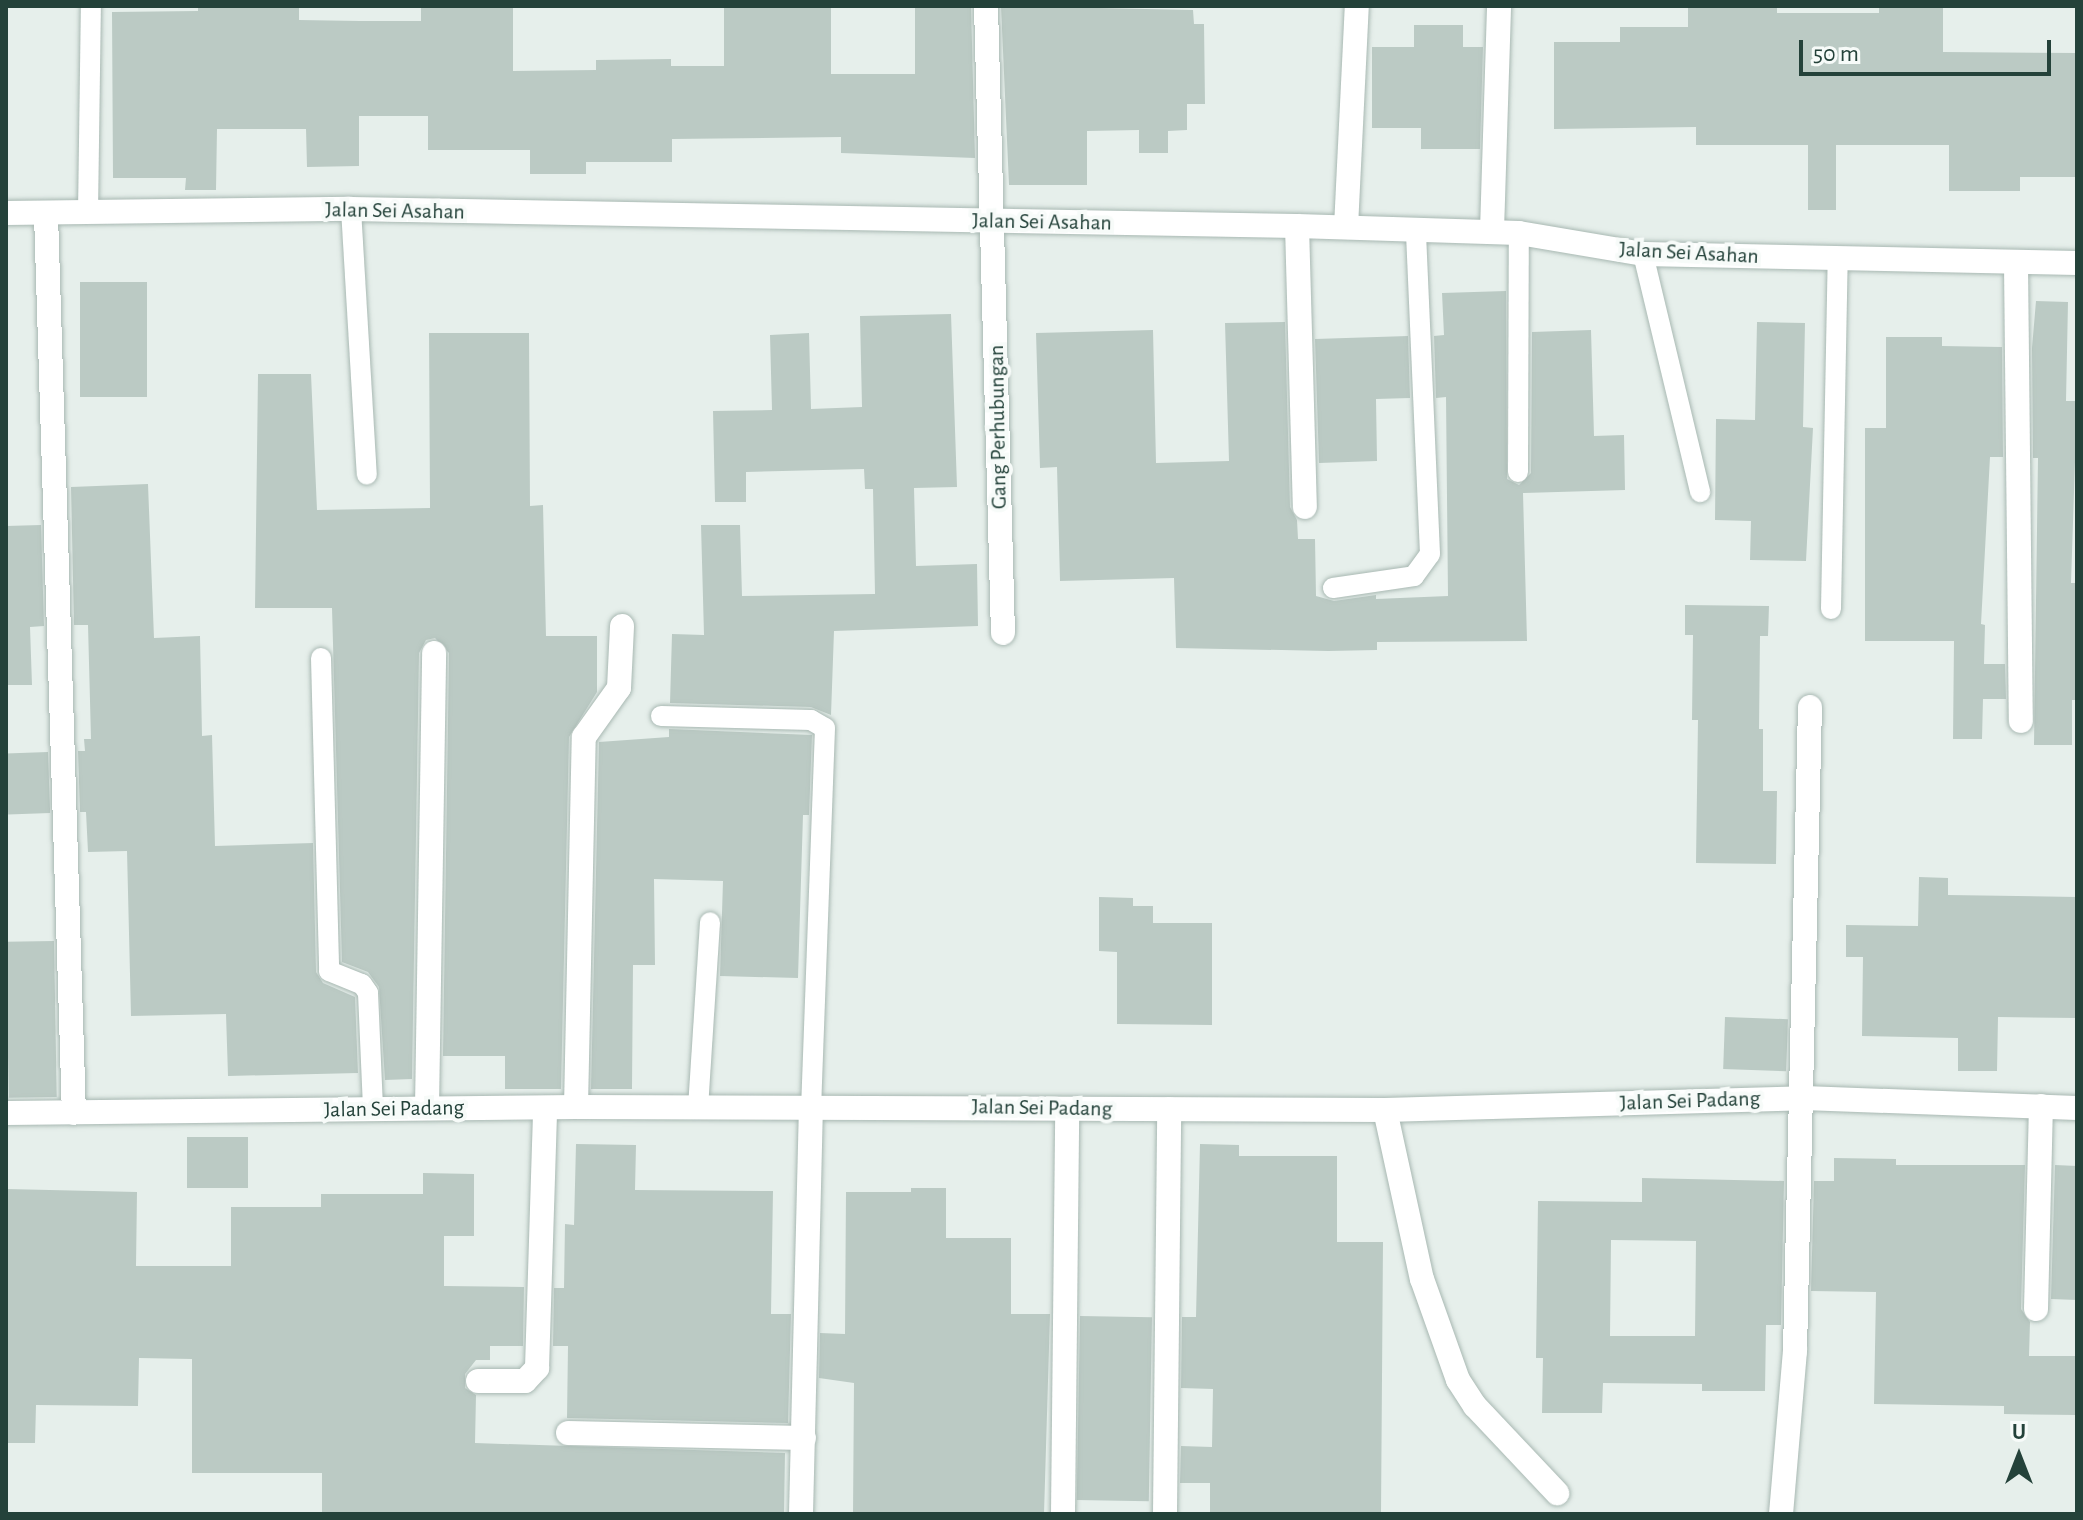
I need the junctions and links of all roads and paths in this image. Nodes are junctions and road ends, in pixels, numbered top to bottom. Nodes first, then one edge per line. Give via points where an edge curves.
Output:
1 (91, 6) edge
2 (986, 6) edge
3 (1357, 6) edge
4 (1499, 6) edge
5 (351, 209) junction
6 (6, 213) edge
7 (88, 213) junction
8 (46, 214) junction
9 (993, 222) junction
10 (1297, 226) junction
11 (1346, 227) junction
12 (1416, 230) junction
13 (1492, 231) junction
14 (1519, 233) junction
15 (1643, 254) junction
16 (1838, 259) junction
17 (2016, 263) junction
18 (2077, 263) edge
19 (1518, 472) dead end
20 (367, 475) dead end
21 (1700, 492) dead end
22 (1305, 507) dead end
23 (1333, 588) dead end
24 (1831, 609) dead end
25 (622, 626) dead end
26 (1003, 633) dead end
27 (434, 653) dead end
28 (321, 658) dead end
29 (1810, 707) dead end
30 (661, 716) dead end
31 (2021, 721) dead end
32 (710, 922) dead end
33 (1804, 1098) junction
34 (2041, 1106) junction
35 (576, 1107) junction
36 (427, 1108) junction
37 (545, 1108) junction
38 (698, 1108) junction
39 (811, 1108) junction
40 (2077, 1108) edge
41 (373, 1109) junction
42 (1067, 1109) junction
43 (1169, 1109) junction
44 (1385, 1110) junction
45 (6, 1113) edge
46 (74, 1113) junction
47 (2036, 1309) dead end
48 (478, 1381) dead end
49 (568, 1433) dead end
50 (804, 1438) junction
51 (1557, 1493) dead end
52 (801, 1514) edge
53 (1063, 1514) edge
54 (1165, 1514) edge
55 (1781, 1514) edge

1 - 7 lane
2 - 9 street, Gang Perhubungan
3 - 11 street
4 - 13 street
5 - 7 street, Jalan Sei Asahan
5 - 9 street, Jalan Sei Asahan
5 - 20 lane
6 - 8 street, Jalan Sei Asahan
7 - 8 street, Jalan Sei Asahan
8 - 46 street
9 - 10 street, Jalan Sei Asahan
9 - 26 street, Gang Perhubungan
10 - 11 street, Jalan Sei Asahan
10 - 22 street
11 - 12 street, Jalan Sei Asahan
12 - 13 street, Jalan Sei Asahan
12 - 23 lane via 1430,554 1414,576
13 - 14 street, Jalan Sei Asahan
14 - 15 street, Jalan Sei Asahan
14 - 19 lane
15 - 16 street, Jalan Sei Asahan
15 - 21 lane
16 - 17 street, Jalan Sei Asahan
16 - 24 lane
17 - 18 street, Jalan Sei Asahan
17 - 31 street
25 - 35 street via 619,688 584,737
27 - 36 street
28 - 41 lane via 329,971 362,984 368,993
29 - 33 street
30 - 39 lane via 811,720 825,728
32 - 38 lane
33 - 34 street, Jalan Sei Padang
33 - 44 street, Jalan Sei Padang
33 - 55 street via 1795,1351
34 - 40 street, Jalan Sei Padang
34 - 47 street
35 - 37 street, Jalan Sei Padang
35 - 38 street, Jalan Sei Padang
36 - 37 street, Jalan Sei Padang
36 - 41 street, Jalan Sei Padang
37 - 48 street via 537,1368 525,1381
38 - 39 street, Jalan Sei Padang
39 - 42 street, Jalan Sei Padang
39 - 50 street
41 - 46 street, Jalan Sei Padang
42 - 43 street, Jalan Sei Padang
42 - 53 street
43 - 44 street, Jalan Sei Padang
43 - 54 street
44 - 51 street via 1422,1279 1458,1380 1475,1406
45 - 46 street, Jalan Sei Padang
49 - 50 street
50 - 52 street

